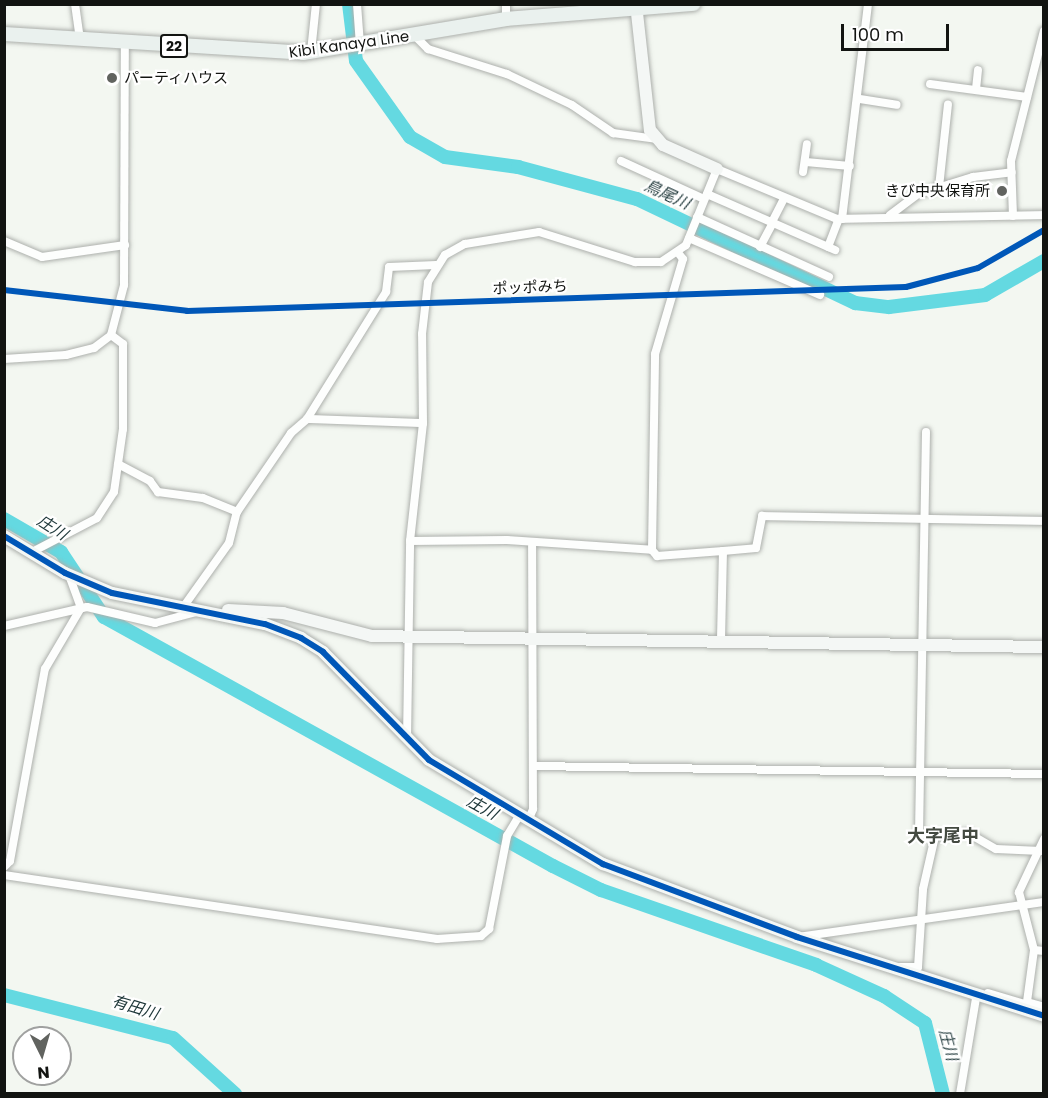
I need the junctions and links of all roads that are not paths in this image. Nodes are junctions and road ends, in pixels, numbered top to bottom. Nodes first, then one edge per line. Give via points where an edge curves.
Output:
1 (75, 4) edge
2 (316, 4) edge
3 (357, 4) edge
4 (506, 4) edge
5 (693, 4) edge
6 (868, 4) edge
7 (637, 7) edge
8 (506, 19) junction
9 (1044, 31) edge
10 (4, 34) edge
11 (414, 35) junction
12 (80, 40) junction
13 (125, 43) junction
14 (359, 45) junction
15 (310, 52) junction
16 (978, 70) dead end
17 (930, 84) dead end
18 (976, 89) junction
19 (1027, 97) junction
20 (860, 99) junction
21 (948, 104) dead end
22 (897, 105) dead end
23 (656, 139) junction
24 (807, 144) dead end
25 (621, 161) dead end
26 (806, 162) junction
27 (850, 166) junction
28 (717, 169) junction
29 (803, 172) dead end
30 (1012, 172) junction
31 (939, 188) junction
32 (706, 196) junction
33 (784, 198) junction
34 (889, 215) junction
35 (1044, 215) edge
36 (1013, 216) junction
37 (697, 219) junction
38 (841, 219) junction
39 (773, 223) junction
40 (690, 236) junction
41 (4, 241) edge
42 (125, 245) junction
43 (760, 247) junction
44 (678, 254) junction
45 (436, 265) junction
46 (829, 277) dead end
47 (820, 295) dead end
48 (111, 334) junction
49 (4, 359) edge
50 (307, 419) junction
51 (423, 423) junction
52 (926, 432) dead end
53 (118, 464) junction
54 (237, 512) junction
55 (924, 520) junction
56 (1044, 521) edge
57 (4, 536) edge
58 (411, 541) junction
59 (532, 546) junction
60 (652, 550) junction
61 (723, 551) junction
62 (32, 552) junction
63 (69, 575) junction
64 (184, 606) junction
65 (81, 608) junction
66 (203, 610) junction
67 (283, 613) junction
68 (4, 626) edge
69 (278, 629) junction
70 (412, 637) junction
71 (534, 639) junction
72 (721, 642) junction
73 (922, 645) junction
74 (1044, 647) edge
75 (407, 739) junction
76 (533, 766) junction
77 (920, 771) junction
78 (1044, 774) edge
79 (523, 818) junction
80 (935, 836) junction
81 (1044, 839) edge
82 (1041, 851) junction
83 (4, 867) edge
84 (4, 875) edge
85 (1020, 901) junction
86 (1044, 902) edge
87 (923, 922) junction
88 (797, 937) junction
89 (1034, 950) junction
90 (1044, 951) edge
91 (918, 967) junction
92 (894, 970) junction
93 (976, 1001) junction
94 (1027, 1002) junction
95 (1044, 1008) edge
96 (1044, 1016) edge
97 (960, 1094) edge

1 - 12 street
2 - 15 street
3 - 14 street
4 - 8 street
5 - 7 main road, Kibi Kanaya Line / 22
6 - 20 street
7 - 8 main road, Kibi Kanaya Line / 22
7 - 23 street via 645,114
8 - 11 main road, Kibi Kanaya Line / 22
9 - 19 street
10 - 12 main road, Kibi Kanaya Line / 22
11 - 14 main road, Kibi Kanaya Line / 22
11 - 23 street via 428,49 507,74 572,105 613,133
12 - 13 main road, Kibi Kanaya Line / 22
13 - 15 main road, Kibi Kanaya Line / 22
13 - 42 street
14 - 15 main road, Kibi Kanaya Line / 22
16 - 18 street
17 - 18 street
18 - 19 street
19 - 30 street
20 - 22 street
20 - 27 street
21 - 31 street
23 - 28 street
24 - 26 street
25 - 32 street
26 - 27 street
26 - 29 street
27 - 38 street
28 - 32 street
28 - 33 street
30 - 31 street
30 - 36 street
31 - 34 street via 918,194
32 - 37 street
32 - 39 street
33 - 38 street
33 - 39 street
34 - 36 street
34 - 38 street
35 - 36 street
37 - 40 street
37 - 43 street
38 - 39 street via 831,248
39 - 43 street
40 - 44 street
40 - 47 street
41 - 42 street via 42,257
42 - 48 street via 124,285
43 - 46 street
44 - 45 street via 643,263 539,232 465,244
44 - 60 street via 682,259 655,354
45 - 50 street via 389,267 386,292
45 - 51 street via 428,282 422,334
48 - 49 street via 94,348 66,355
48 - 53 street via 123,344
50 - 51 street
50 - 54 street via 291,433
51 - 58 street
52 - 55 street
53 - 54 street via 150,480 159,492 203,498
53 - 62 street via 114,492 97,518
54 - 64 street via 228,543
55 - 56 street
55 - 61 street via 762,516 756,548
55 - 73 street
57 - 62 street
58 - 59 street via 507,540
58 - 70 street
59 - 60 street
59 - 71 street
60 - 61 street via 657,556
61 - 72 street
62 - 63 street
63 - 64 street via 112,593
63 - 65 street
64 - 66 street
65 - 66 street via 155,623
65 - 68 street
65 - 83 street via 45,669 10,861
66 - 67 street
66 - 69 street
67 - 69 street via 272,617
67 - 70 street via 372,636
69 - 75 street via 323,652
70 - 71 street
70 - 75 street
71 - 72 street
71 - 76 street
72 - 73 street
73 - 74 street
73 - 77 street
75 - 79 street via 457,780
76 - 77 street
76 - 79 street
77 - 78 street
77 - 80 street via 920,834
79 - 84 street via 507,836 489,929 481,936 437,939
79 - 88 street via 643,882
80 - 82 street via 968,833 996,849
80 - 87 street via 923,889
81 - 82 street
82 - 85 street via 1024,875
85 - 86 street
85 - 87 street
85 - 89 street
87 - 88 street
87 - 91 street
88 - 92 street
89 - 90 street
89 - 94 street
91 - 92 street
91 - 94 street via 938,979
92 - 93 street
93 - 96 street
93 - 97 street
94 - 95 street

